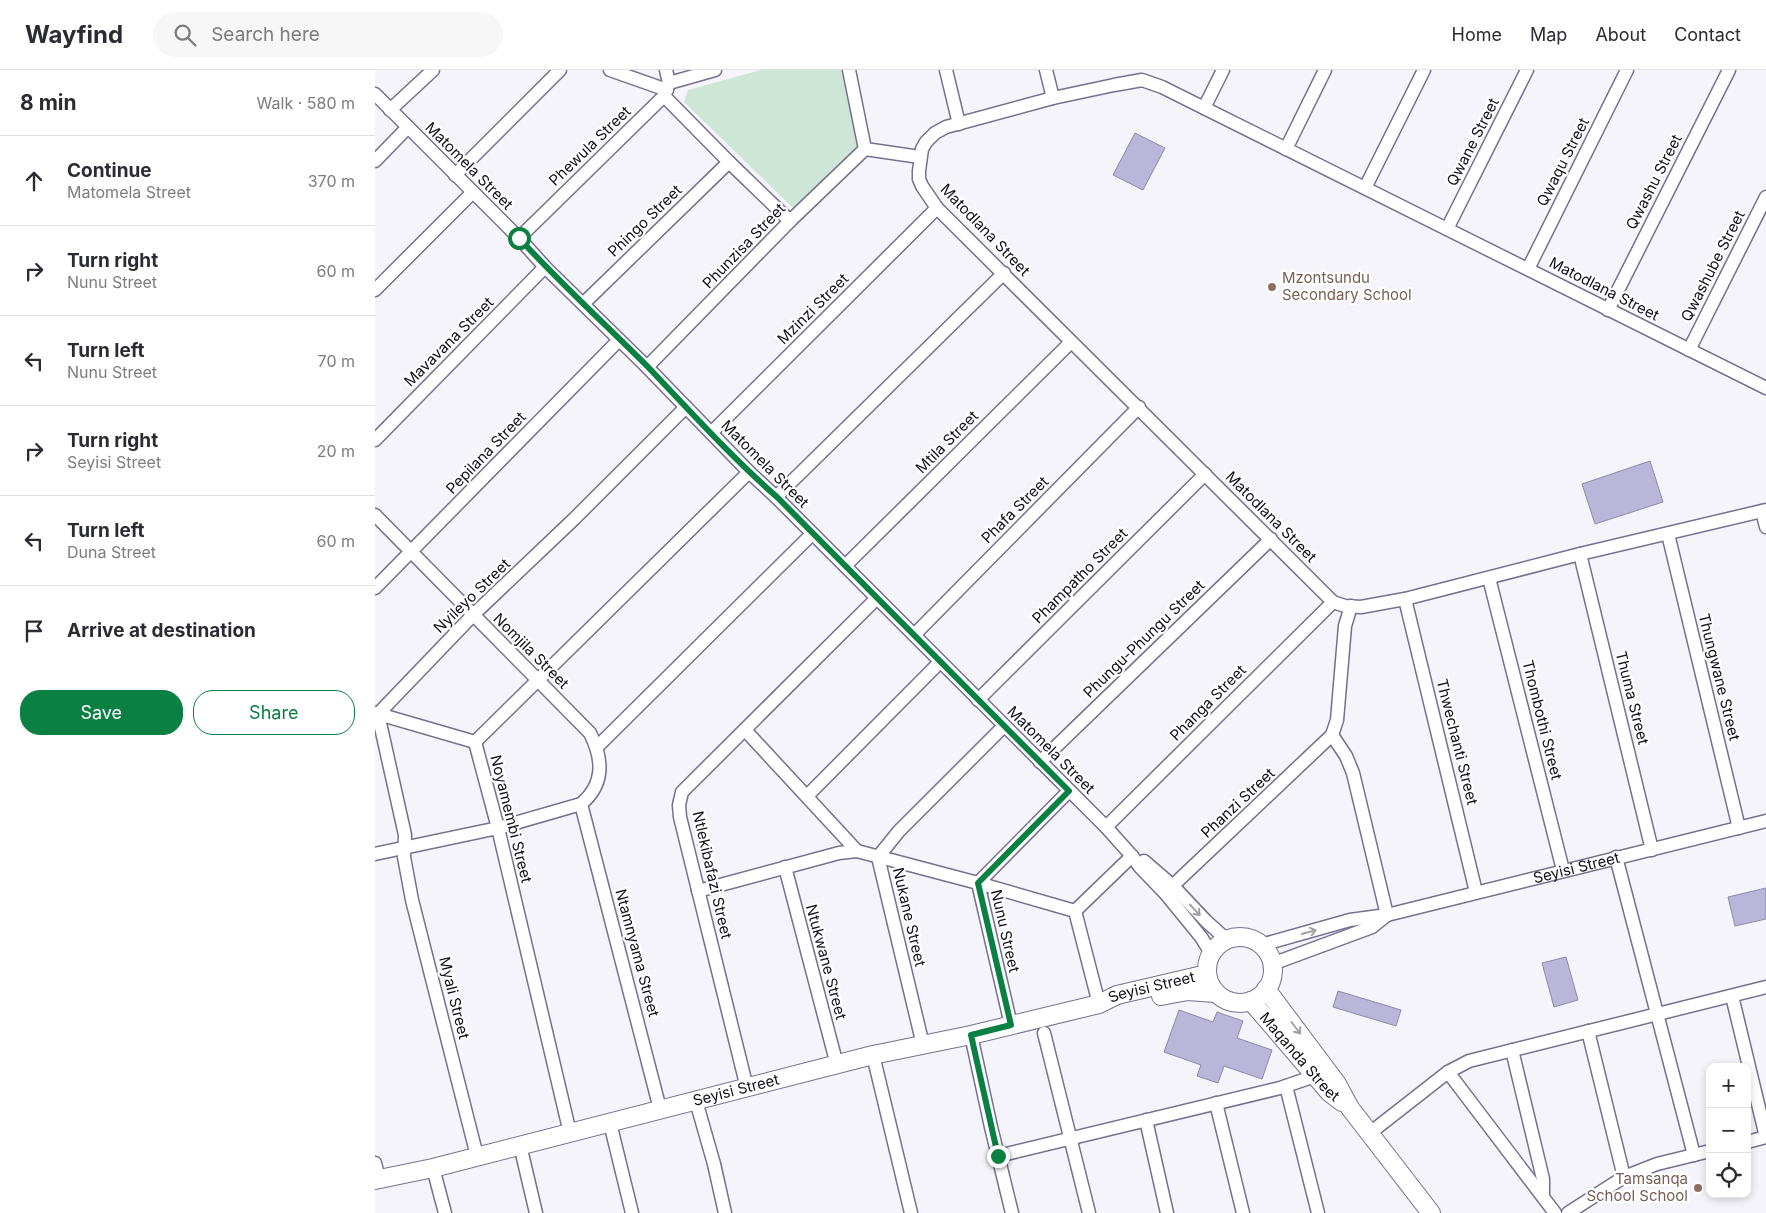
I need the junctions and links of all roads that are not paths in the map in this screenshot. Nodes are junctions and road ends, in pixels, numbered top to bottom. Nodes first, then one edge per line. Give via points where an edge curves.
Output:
1 (433, 70) edge
2 (560, 70) edge
3 (609, 70) edge
4 (666, 70) edge
5 (715, 70) edge
6 (849, 70) edge
7 (946, 70) edge
8 (1046, 70) edge
9 (1223, 70) edge
10 (1325, 70) edge
11 (1424, 70) edge
12 (1527, 70) edge
13 (1627, 70) edge
14 (1729, 70) edge
15 (1142, 75) edge
16 (667, 90) junction
17 (375, 94) edge
18 (1053, 98) junction
19 (1203, 108) junction
20 (390, 110) junction
21 (959, 124) junction
22 (408, 127) junction
23 (1286, 148) junction
24 (865, 150) junction
25 (920, 157) junction
26 (375, 161) edge
27 (729, 162) junction
28 (455, 175) junction
29 (1365, 188) junction
30 (473, 192) junction
31 (1766, 197) edge
32 (937, 208) junction
33 (790, 221) junction
34 (1447, 230) junction
35 (519, 238) junction
36 (545, 267) junction
37 (1528, 269) junction
38 (1005, 273) junction
39 (375, 290) edge
40 (584, 303) junction
41 (1608, 310) junction
42 (619, 340) junction
43 (1071, 342) junction
44 (1689, 350) junction
45 (647, 367) junction
46 (1766, 388) edge
47 (686, 407) junction
48 (1139, 407) junction
49 (711, 433) junction
50 (375, 440) edge
51 (749, 472) junction
52 (1205, 474) junction
53 (777, 497) junction
54 (1764, 511) edge
55 (375, 515) edge
56 (1766, 527) edge
57 (812, 534) junction
58 (1668, 534) junction
59 (1271, 540) junction
60 (411, 553) junction
61 (1580, 554) junction
62 (845, 566) junction
63 (1489, 578) junction
64 (375, 588) edge
65 (877, 598) junction
66 (1405, 599) junction
67 (1333, 602) junction
68 (1351, 606) junction
69 (473, 615) junction
70 (914, 636) junction
71 (940, 662) junction
72 (537, 680) junction
73 (978, 700) junction
74 (377, 713) edge
75 (1004, 726) junction
76 (745, 730) junction
77 (1332, 735) junction
78 (475, 742) junction
79 (597, 747) junction
80 (1040, 762) junction
81 (1069, 791) junction
82 (807, 796) junction
83 (581, 804) junction
84 (1766, 821) edge
85 (1106, 827) junction
86 (498, 828) junction
87 (1739, 828) junction
88 (405, 847) junction
89 (1651, 850) junction
90 (857, 851) junction
91 (375, 854) edge
92 (1132, 856) junction
93 (879, 857) junction
94 (1616, 858) junction
95 (785, 867) junction
96 (1563, 870) junction
97 (978, 883) junction
98 (1169, 890) junction
99 (698, 891) junction
100 (1476, 892) junction
101 (1080, 906) junction
102 (1387, 915) junction
103 (1227, 940) junction
104 (1261, 945) junction
105 (1211, 953) junction
106 (1272, 964) junction
107 (1207, 974) junction
108 (1766, 987) edge
109 (1267, 990) junction
110 (1215, 992) junction
111 (1732, 996) junction
112 (1251, 1001) junction
113 (1099, 1004) junction
114 (1657, 1014) junction
115 (1011, 1025) junction
116 (1588, 1031) junction
117 (1044, 1034) dead end
118 (971, 1035) junction
119 (923, 1045) junction
120 (1512, 1050) junction
121 (873, 1055) junction
122 (837, 1065) junction
123 (1448, 1072) junction
124 (1315, 1076) junction
125 (1286, 1086) junction
126 (747, 1088) junction
127 (696, 1101) junction
128 (1217, 1103) junction
129 (1350, 1108) junction
130 (660, 1110) junction
131 (1146, 1120) junction
132 (609, 1123) junction
133 (570, 1133) junction
134 (1370, 1133) junction
135 (1766, 1137) edge
136 (1071, 1139) junction
137 (1751, 1141) edge
138 (520, 1146) junction
139 (1706, 1152) edge
140 (1694, 1155) junction
141 (477, 1156) junction
142 (998, 1156) junction
143 (433, 1168) junction
144 (376, 1174) edge
145 (1623, 1177) junction
146 (1543, 1197) junction
147 (445, 1213) edge
148 (536, 1213) edge
149 (632, 1213) edge
150 (725, 1213) edge
151 (911, 1213) edge
152 (1012, 1213) edge
153 (1089, 1213) edge
154 (1167, 1213) edge
155 (1243, 1213) edge
156 (1319, 1213) edge
157 (1431, 1213) edge
158 (1555, 1213) edge
159 (1568, 1213) edge

1 - 20 street
2 - 28 street
3 - 16 street
4 - 16 street
5 - 16 street
6 - 24 street
7 - 21 street
8 - 18 street
9 - 19 street
10 - 23 street
11 - 29 street
12 - 34 street, Qwane Street
13 - 37 street, Qwaqu Street
14 - 41 street, Qwashu Street
15 - 18 street, Matodlana Street
15 - 19 street, Matodlana Street
16 - 27 street
16 - 35 street, Phewula Street
17 - 20 street, Matomela Street
18 - 21 street, Matodlana Street
19 - 23 street, Matodlana Street
20 - 22 street, Matomela Street
21 - 25 street, Matodlana Street via 946,127 930,137
22 - 26 street
22 - 28 street, Matomela Street
23 - 29 street, Matodlana Street
24 - 25 street
24 - 33 street, Phunzisa Street
25 - 32 street, Matodlana Street via 919,179
27 - 33 street
27 - 40 street, Phingo Street
28 - 30 street, Matomela Street
29 - 34 street, Matodlana Street
30 - 35 street, Matomela Street
30 - 39 street
31 - 44 street, Qwashube Street
32 - 38 street, Matodlana Street
32 - 49 street, Mzinzi Street
33 - 45 street, Phunzisa Street
34 - 37 street, Matodlana Street
35 - 36 street, Matomela Street
36 - 40 street, Matomela Street
36 - 50 street, Mavavana Street
37 - 41 street, Matodlana Street
38 - 43 street, Matodlana Street
38 - 53 street
40 - 42 street, Matomela Street
41 - 44 street, Matodlana Street
42 - 45 street, Matomela Street
42 - 60 street, Pepilana Street
43 - 48 street, Matodlana Street
43 - 62 street, Mtila Street
44 - 46 street, Matodlana Street
45 - 47 street, Matomela Street
47 - 49 street, Matomela Street
47 - 69 street, Nyileyo Street
48 - 52 street, Matodlana Street
48 - 70 street, Phafa Street
49 - 51 street, Matomela Street
51 - 53 street, Matomela Street
51 - 72 street, Noyamembi Street
52 - 59 street, Matodlana Street
52 - 73 street, Phampatho Street
53 - 57 street, Matomela Street
54 - 56 street
54 - 58 street
55 - 60 street, Nomjila Street
57 - 62 street, Matomela Street
57 - 79 street
58 - 61 street
58 - 87 street, Thungwane Street
59 - 67 street, Matodlana Street
59 - 80 street, Phungu-Phungu Street
60 - 64 street, Pepilana Street
60 - 69 street, Nomjila Street
61 - 63 street
61 - 89 street, Thuma Street
62 - 65 street, Matomela Street
63 - 66 street
63 - 96 street, Thombothi Street
65 - 70 street, Matomela Street
65 - 76 street, Ntlekibafazi Street
66 - 68 street via 1374,606
66 - 100 street, Thwechanti Street
67 - 68 street
67 - 85 street, Phanga Street
68 - 77 street via 1345,626 1337,720
69 - 72 street, Nomjila Street
69 - 74 street, Nyileyo Street
70 - 71 street, Matomela Street
71 - 73 street, Matomela Street
71 - 82 street
72 - 78 street, Noyamembi Street
72 - 79 street, Nomjila Street via 590,733
73 - 75 street, Matomela Street
74 - 78 street
74 - 88 street
75 - 80 street, Matomela Street
75 - 93 street, Nukane Street via 899,831
76 - 82 street
76 - 99 street, Ntlekibafazi Street via 682,792 680,817
77 - 98 street, Phanzi Street
77 - 102 street via 1353,773
78 - 86 street, Noyamembi Street
79 - 83 street via 599,779 589,798
80 - 81 street, Matomela Street
81 - 85 street, Matomela Street
81 - 97 street, Nunu Street
82 - 90 street
83 - 86 street
83 - 130 street, Ntamnyama Street
84 - 87 street, Seyisi Street
85 - 92 street, Matomela Street
86 - 88 street
86 - 133 street, Noyamembi Street
87 - 89 street, Seyisi Street
88 - 91 street
88 - 141 street, Myali Street via 412,900
89 - 94 street, Seyisi Street
90 - 93 street
90 - 95 street
92 - 98 street, Matomela Street via 1143,861
92 - 101 street
93 - 97 street
93 - 119 street, Nukane Street
94 - 96 street, Seyisi Street
94 - 114 street
95 - 99 street
95 - 122 street, Ntukwane Street
96 - 100 street, Seyisi Street
97 - 101 street
97 - 115 street, Nunu Street
98 -> 103 street, Matomela Street
98 - 105 street, Matomela Street
99 - 126 street, Ntlekibafazi Street
100 - 102 street, Seyisi Street
101 - 113 street
104 -> 102 street, Seyisi Street via 1350,920
102 - 106 street, Seyisi Street via 1372,926
103 - 104 street via 1249,938
103 - 105 street
104 - 106 street
105 - 107 street
106 - 109 street via 1273,974
107 - 110 street
107 - 113 street, Seyisi Street via 1117,995
108 - 111 street
109 - 112 street
109 -> 129 street, Maqanda Street via 1337,1084
110 - 112 street via 1232,1002
110 - 113 street, Seyisi Street via 1188,991 1116,1005
111 - 114 street
111 - 135 street
112 - 124 street, Maqanda Street
113 - 115 street, Seyisi Street
114 - 116 street
114 - 140 street
115 - 118 street, Seyisi Street
116 - 120 street
116 - 145 street
117 - 136 street
118 - 119 street, Seyisi Street
118 - 142 street
119 - 121 street, Seyisi Street
120 - 123 street via 1469,1060
120 - 146 street via 1543,1178
121 - 122 street, Seyisi Street
121 - 151 street
122 - 126 street, Seyisi Street
123 - 134 street
123 - 146 street
124 - 125 street
124 - 129 street, Maqanda Street
125 - 128 street
125 - 156 street
126 - 127 street, Seyisi Street
127 - 130 street, Seyisi Street
127 - 150 street
128 - 131 street
128 - 155 street
129 - 134 street, Maqanda Street
130 - 132 street, Seyisi Street
131 - 136 street
131 - 154 street
132 - 133 street, Seyisi Street
132 - 149 street
133 - 138 street, Seyisi Street
134 - 157 street, Maqanda Street
135 - 137 street
136 - 142 street
136 - 153 street
138 - 141 street, Seyisi Street
138 - 148 street
139 - 140 street
140 - 145 street
141 - 143 street, Seyisi Street
142 - 152 street
143 - 144 street, Seyisi Street
143 - 147 street
145 - 159 street
146 - 158 street

